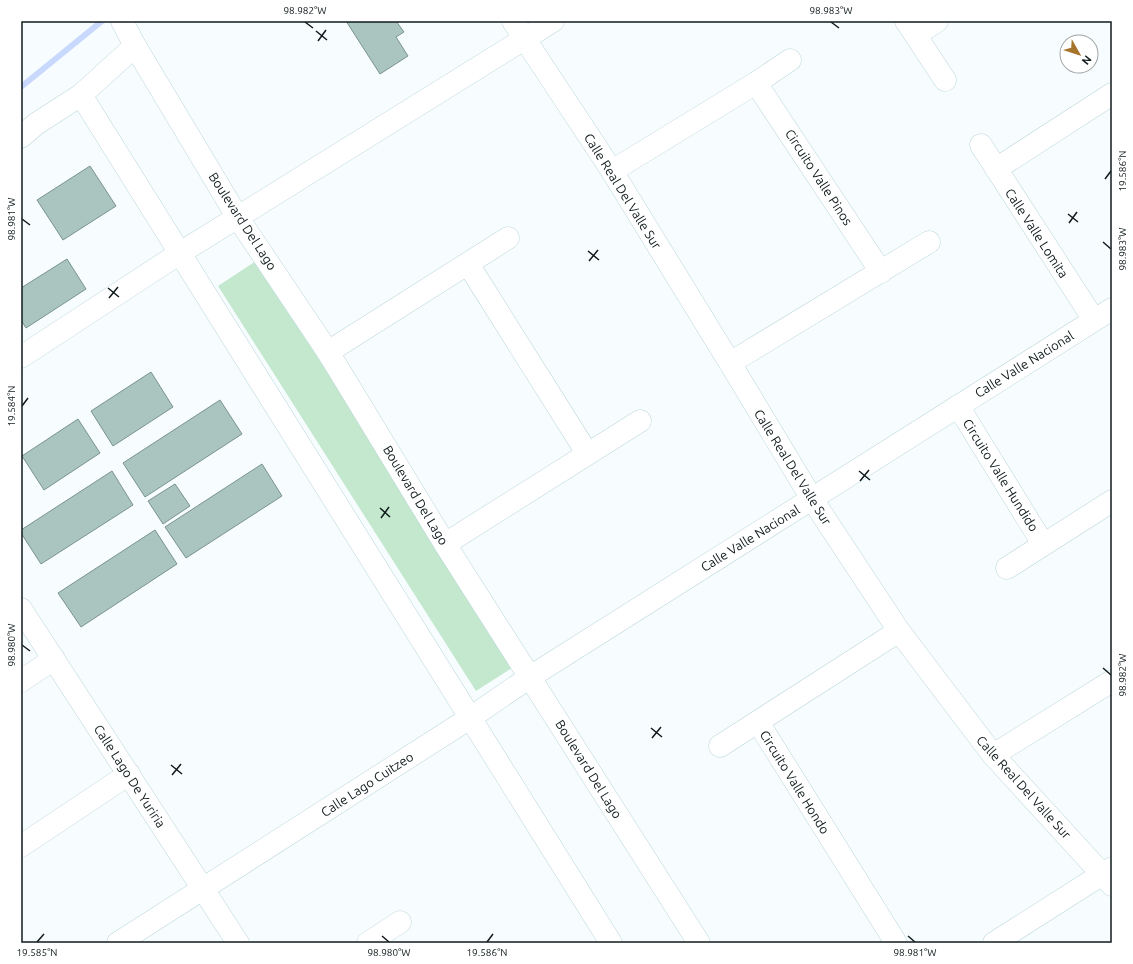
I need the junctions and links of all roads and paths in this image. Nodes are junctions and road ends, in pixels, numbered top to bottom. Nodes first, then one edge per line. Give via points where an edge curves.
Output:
1 (122, 21) edge
2 (553, 21) edge
3 (937, 21) edge
4 (911, 28) edge
5 (518, 30) edge
6 (133, 44) junction
7 (790, 60) dead end
8 (945, 80) dead end
9 (756, 83) junction
10 (1112, 94) edge
11 (81, 95) junction
12 (21, 137) edge
13 (981, 145) dead end
14 (996, 170) junction
15 (612, 171) junction
16 (238, 218) junction
17 (508, 238) dead end
18 (929, 242) dead end
19 (180, 253) junction
20 (468, 264) junction
21 (881, 272) junction
22 (1112, 309) edge
23 (1094, 320) junction
24 (328, 352) junction
25 (21, 356) edge
26 (730, 363) junction
27 (958, 406) junction
28 (640, 421) dead end
29 (587, 453) junction
30 (812, 499) junction
31 (1112, 501) edge
32 (445, 544) junction
33 (1043, 544) junction
34 (1007, 568) dead end
35 (21, 608) edge
36 (899, 630) junction
37 (54, 659) junction
38 (530, 677) junction
39 (21, 681) edge
40 (1112, 681) edge
41 (470, 718) junction
42 (758, 722) junction
43 (720, 746) dead end
44 (993, 756) junction
45 (129, 774) junction
46 (21, 846) edge
47 (1109, 876) edge
48 (202, 889) junction
49 (400, 922) dead end
50 (118, 943) edge
51 (238, 943) edge
52 (368, 943) edge
53 (612, 943) edge
54 (699, 943) edge
55 (896, 943) edge
56 (994, 943) edge

1 - 6 street, Boulevard Del Lago
2 - 5 street
3 - 4 street
4 - 8 street
5 - 15 street, Calle Real Del Valle Sur
5 - 16 street
6 - 11 street
6 - 16 street, Boulevard Del Lago
7 - 9 street
9 - 15 street
9 - 21 street, Circuito Valle Pinos
10 - 14 street
11 - 12 street via 36,124
11 - 19 street
13 - 14 street, Calle Valle Lomita
14 - 23 street, Calle Valle Lomita
15 - 26 street, Calle Real Del Valle Sur
16 - 19 street
16 - 24 street, Boulevard Del Lago
17 - 20 street
18 - 21 street
19 - 25 street
19 - 41 street
20 - 24 street
20 - 29 street
21 - 26 street
22 - 23 street, Calle Valle Nacional
23 - 27 street, Calle Valle Nacional
24 - 32 street, Boulevard Del Lago
26 - 30 street, Calle Real Del Valle Sur
27 - 30 street, Calle Valle Nacional
27 - 33 street, Circuito Valle Hundido
28 - 29 street
29 - 32 street
30 - 36 street, Calle Real Del Valle Sur
30 - 38 street, Calle Valle Nacional
31 - 33 street, Circuito Valle Hundido
32 - 38 street, Boulevard Del Lago
33 - 34 street, Circuito Valle Hundido
35 - 37 street, Calle Lago De Yuriria
36 - 42 street, Circuito Valle Hondo
36 - 44 street, Calle Real Del Valle Sur
37 - 39 street
37 - 45 street, Calle Lago De Yuriria
38 - 41 street, Calle Lago Cuitzeo
38 - 54 street, Boulevard Del Lago
40 - 44 street
41 - 48 street, Calle Lago Cuitzeo
41 - 53 street
42 - 43 street
42 - 55 street, Circuito Valle Hondo
44 - 47 street, Calle Real Del Valle Sur
45 - 46 street
45 - 48 street, Calle Lago De Yuriria
47 - 56 street
48 - 50 street, Calle Lago Cuitzeo
48 - 51 street, Calle Lago De Yuriria
49 - 52 street

